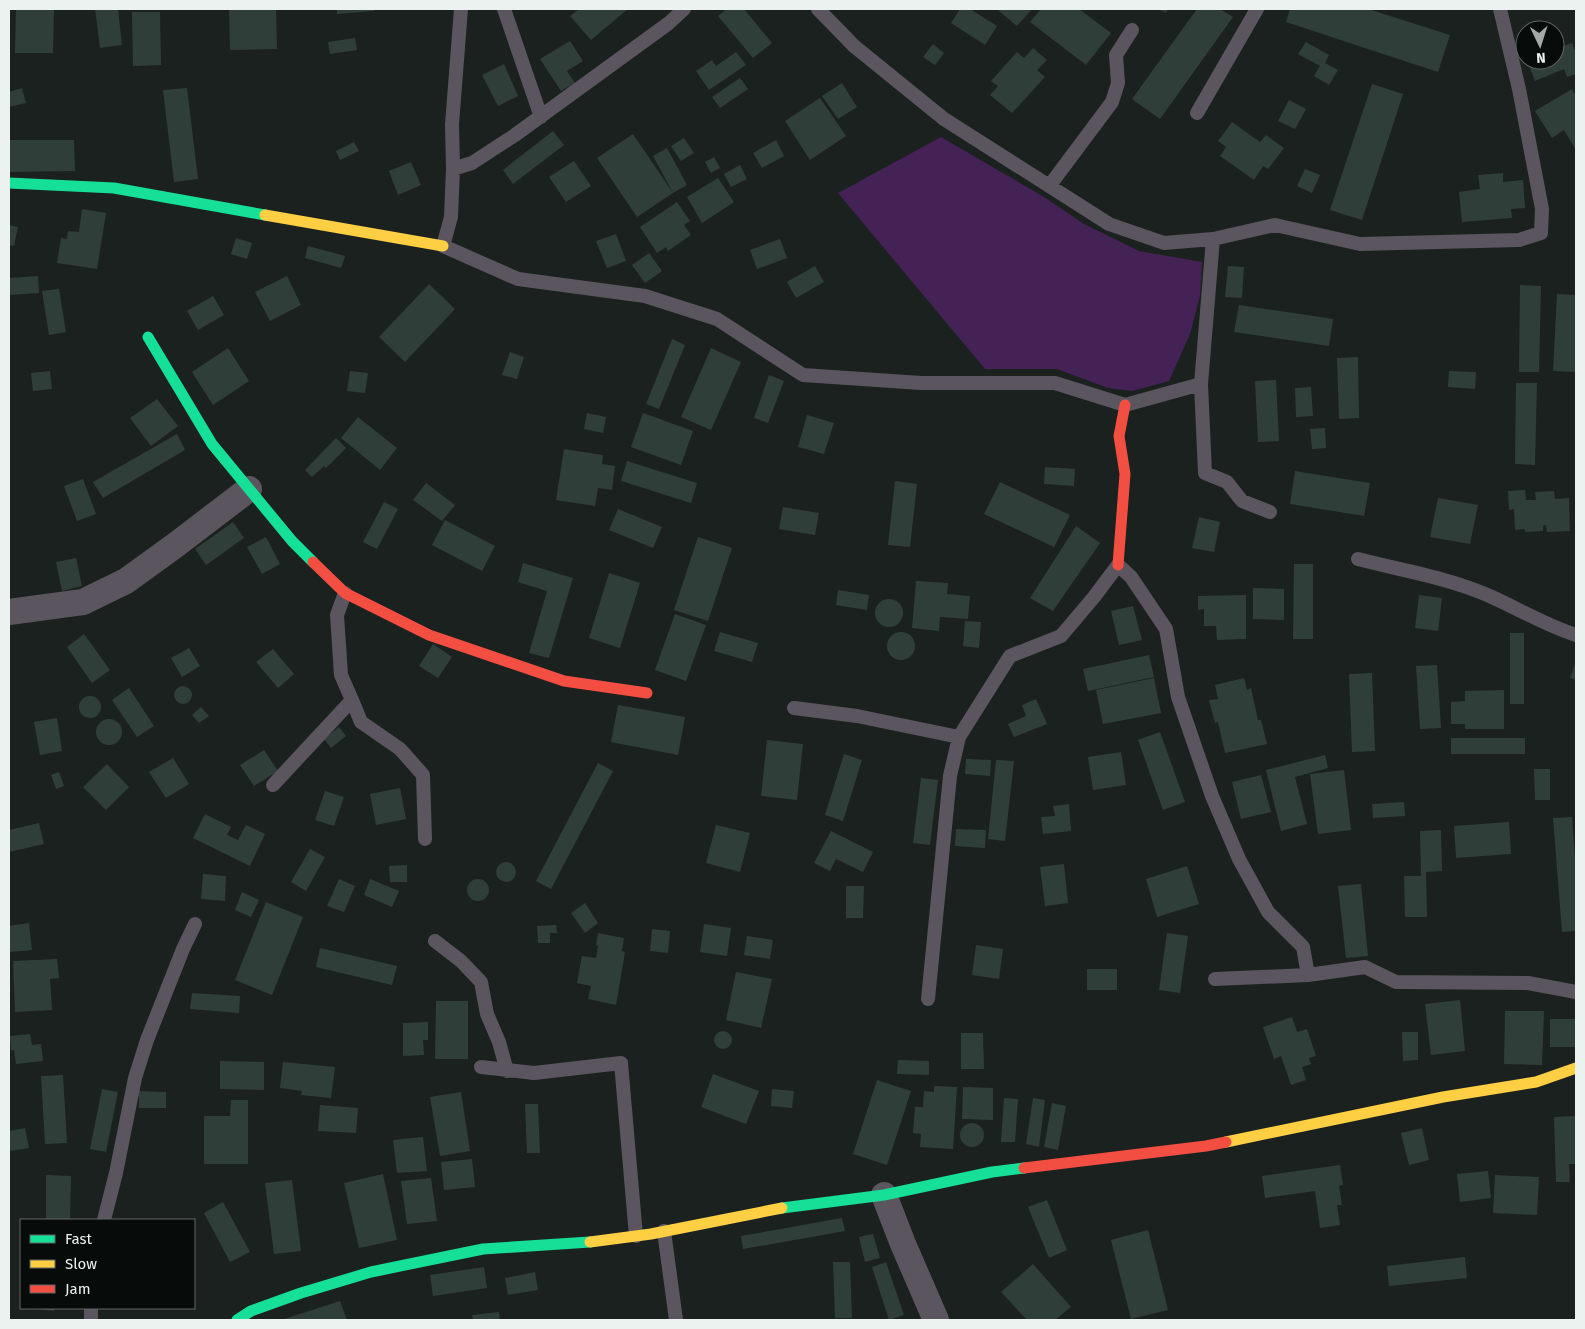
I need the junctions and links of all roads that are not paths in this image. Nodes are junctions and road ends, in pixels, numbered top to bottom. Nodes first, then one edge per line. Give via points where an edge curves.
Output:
1 (461, 9) edge
2 (504, 9) edge
3 (684, 9) edge
4 (820, 9) edge
5 (1257, 9) edge
6 (1500, 9) edge
7 (1132, 30) dead end
8 (1197, 113) dead end
9 (540, 116) junction
10 (453, 169) junction
11 (9, 183) edge
12 (1050, 185) junction
13 (1213, 239) junction
14 (443, 246) junction
15 (148, 337) dead end
16 (1202, 384) junction
17 (1125, 405) junction
18 (249, 489) junction
19 (1270, 512) dead end
20 (1358, 559) dead end
21 (1118, 566) junction
22 (345, 593) junction
23 (9, 612) edge
24 (1576, 635) edge
25 (647, 693) dead end
26 (352, 700) junction
27 (794, 708) dead end
28 (959, 737) junction
29 (273, 785) dead end
30 (425, 839) dead end
31 (195, 924) dead end
32 (435, 942) dead end
33 (1308, 975) junction
34 (1215, 979) dead end
35 (1576, 992) edge
36 (928, 999) dead end
37 (481, 1067) dead end
38 (1576, 1068) edge
39 (507, 1071) junction
40 (884, 1195) junction
41 (104, 1219) edge
42 (664, 1231) junction
43 (636, 1236) junction
44 (252, 1316) edge
45 (237, 1320) edge
46 (676, 1320) edge
47 (936, 1320) edge

1 - 10 lane via 452,124
2 - 9 lane
3 - 9 lane
4 - 12 lane via 854,46 944,119
5 - 8 lane
6 - 13 lane via 1542,209 1541,233 1519,240 1360,244 1275,224
7 - 12 lane via 1116,55 1118,83 1112,102
9 - 10 lane via 472,162
10 - 14 lane via 451,217
11 - 14 street via 114,188
12 - 13 lane via 1109,224 1164,243
13 - 16 lane
14 - 17 lane via 518,279 645,296 717,319 803,375 921,383 1055,384
15 - 18 street via 212,444
16 - 17 lane
16 - 19 lane via 1205,473 1227,482 1242,501
17 - 21 street via 1119,436 1125,474
18 - 22 street via 292,541
18 - 23 street via 126,581 82,602
20 - 24 lane via 1450,582
21 - 28 lane via 1061,636 1010,656
21 - 33 lane via 1131,577 1166,629 1178,696 1212,796 1239,859 1268,912 1303,947
22 - 25 street via 429,635 488,656 564,681
22 - 26 lane via 337,615 341,674
26 - 29 lane
26 - 30 lane via 361,722 400,749 423,775
27 - 28 lane via 857,716
28 - 36 lane via 950,776
31 - 41 lane via 147,1040 135,1078
32 - 39 lane via 461,961 481,982 487,1014
33 - 34 lane
33 - 35 lane via 1364,967 1396,982 1528,983
37 - 39 lane
38 - 40 street via 1536,1082 1444,1097 1206,1146 992,1172
39 - 43 lane via 534,1073 620,1063
40 - 42 street via 789,1206
40 - 47 street
42 - 43 street
42 - 46 lane
43 - 44 street via 473,1251 371,1272 302,1293
44 - 45 street

